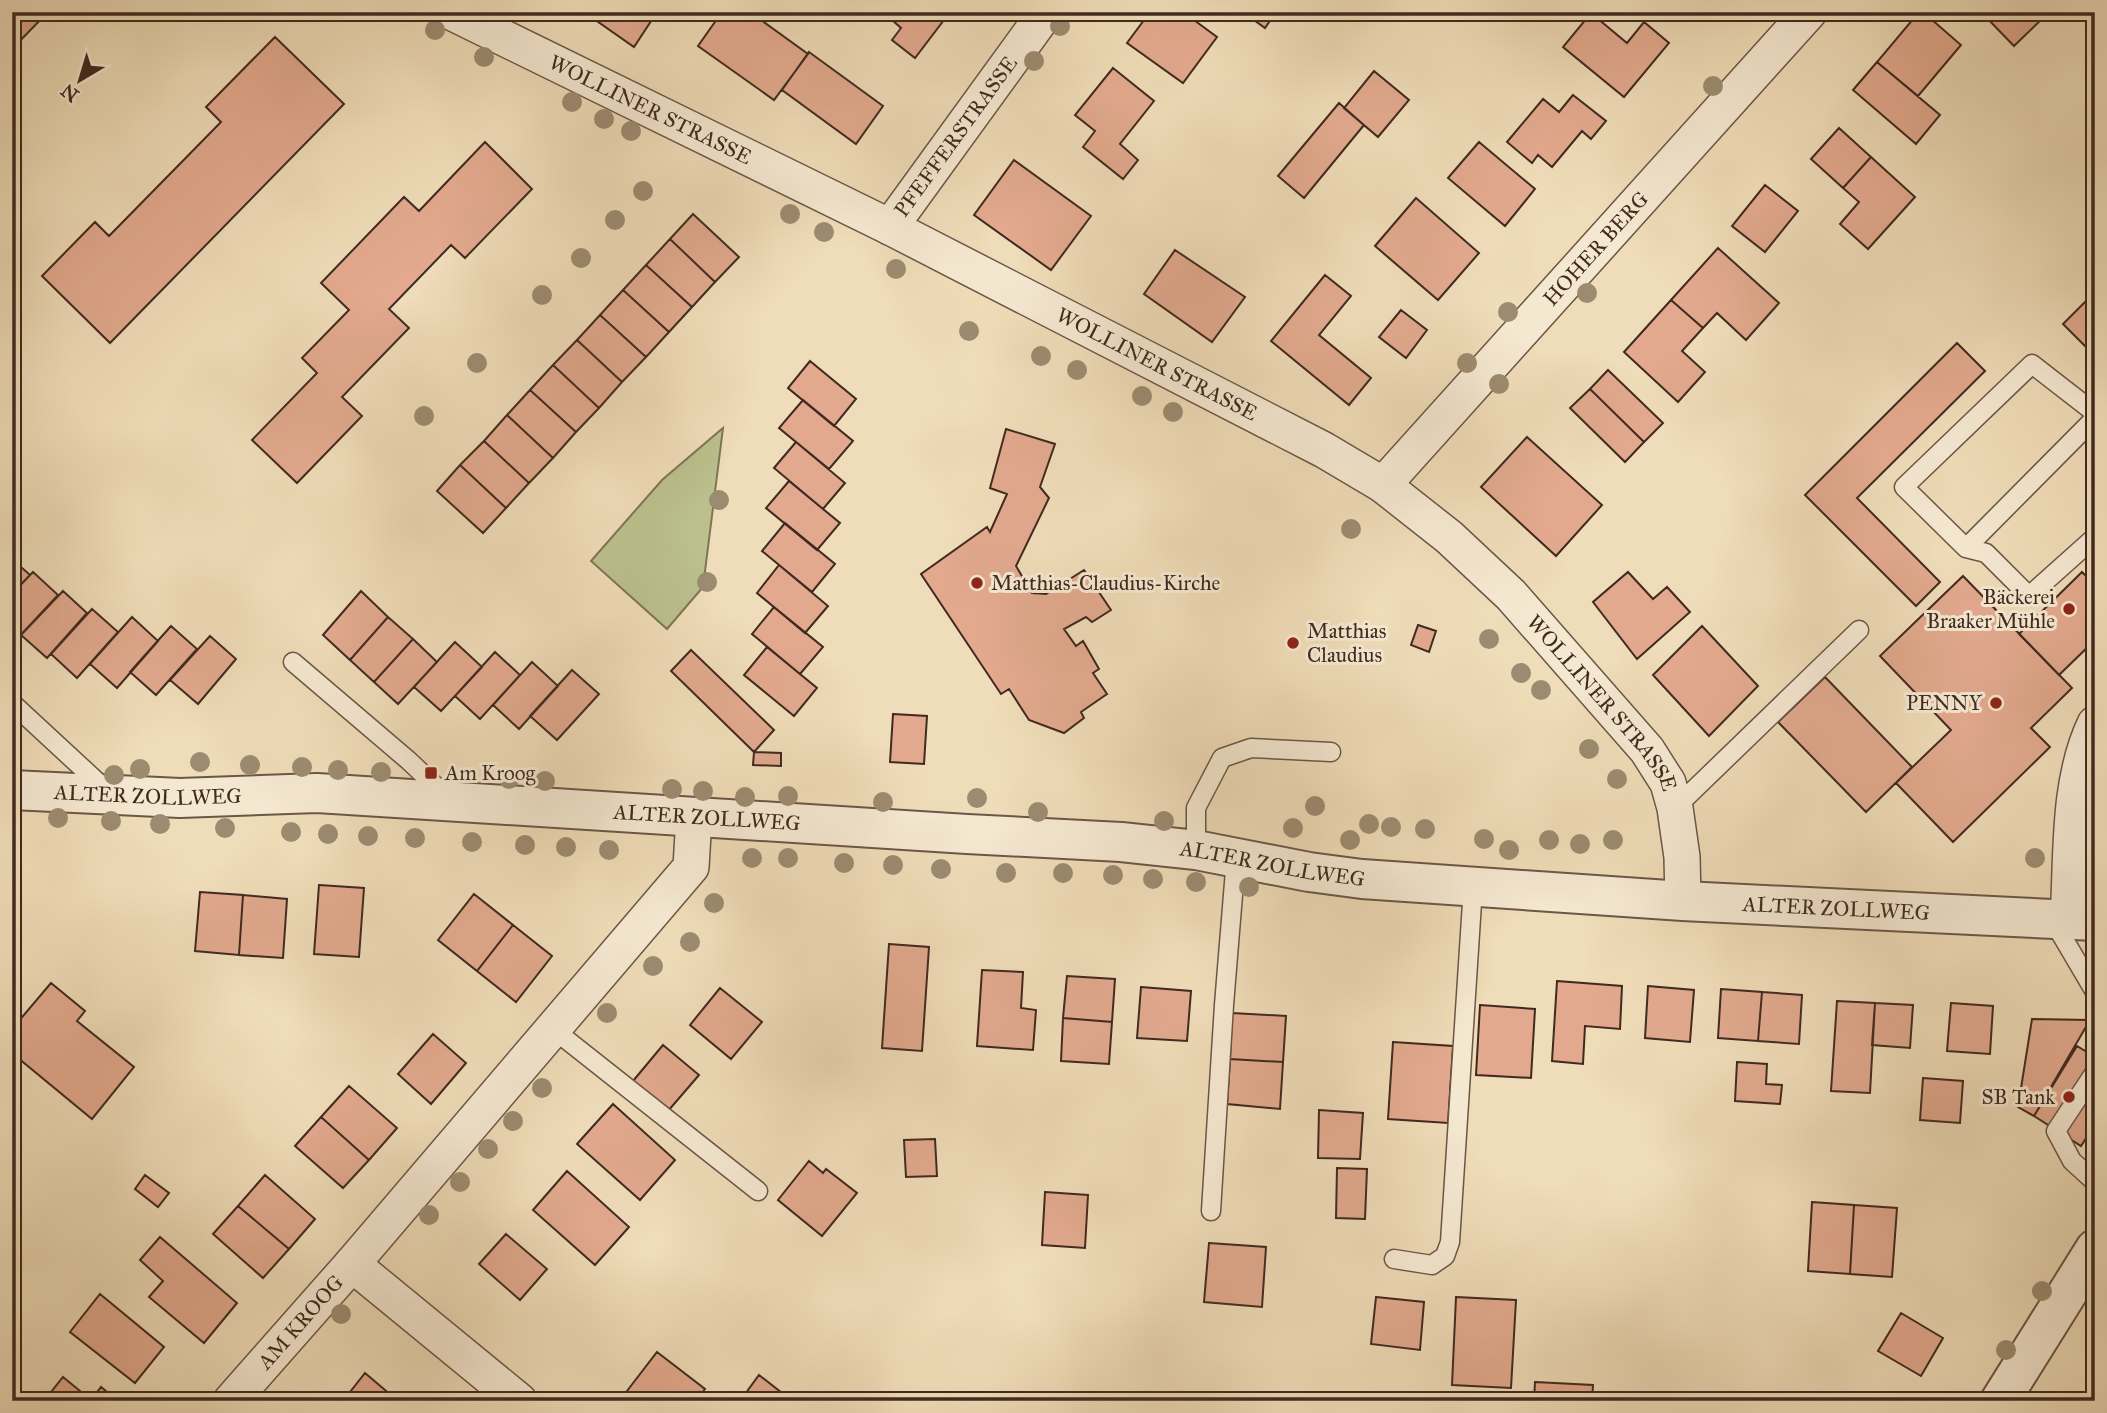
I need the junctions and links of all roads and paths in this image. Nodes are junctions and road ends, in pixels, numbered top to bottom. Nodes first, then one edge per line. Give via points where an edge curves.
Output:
1 (451, 12) edge
2 (1046, 12) edge
3 (1809, 12) edge
4 (890, 227) junction
5 (2095, 413) edge
6 (2095, 418) edge
7 (1383, 485) junction
8 (2095, 537) edge
9 (1966, 548) junction
10 (1859, 630) dead end
11 (293, 662) dead end
12 (12, 703) edge
13 (2091, 740) edge
14 (1331, 752) dead end
15 (12, 790) edge
16 (113, 796) junction
17 (451, 801) junction
18 (1675, 808) junction
19 (694, 817) junction
20 (1196, 850) junction
21 (1236, 858) junction
22 (1474, 887) junction
23 (1683, 901) junction
24 (2072, 920) edge
25 (2095, 992) edge
26 (553, 1029) junction
27 (2095, 1072) edge
28 (2095, 1182) edge
29 (758, 1191) dead end
30 (1211, 1211) dead end
31 (2095, 1249) edge
32 (1394, 1259) dead end
33 (352, 1264) junction
34 (231, 1401) edge
35 (519, 1401) edge
36 (2000, 1401) edge

1 - 4 street, WOLLINER STRASSE
2 - 4 street, PFEFFERSTRASSE
3 - 7 street, HOHER BERG
4 - 7 street, WOLLINER STRASSE via 1324,450
5 - 9 lane via 2032,364 1904,487
6 - 9 lane
7 - 18 street, WOLLINER STRASSE via 1449,537 1511,595 1647,750 1668,783
8 - 9 lane via 2029,596 1986,553
10 - 18 lane
11 - 17 lane
12 - 16 lane
13 - 24 street via 2075,795
14 - 20 lane via 1251,748 1222,758 1196,808
15 - 16 street, ALTER ZOLLWEG
16 - 17 street, ALTER ZOLLWEG via 317,793
17 - 19 street, ALTER ZOLLWEG
18 - 23 street, WOLLINER STRASSE
19 - 20 street, ALTER ZOLLWEG
19 - 26 street, AM KROOG via 691,867
20 - 21 street, ALTER ZOLLWEG
21 - 22 street, ALTER ZOLLWEG via 1363,879
21 - 30 lane
22 - 23 street, ALTER ZOLLWEG
22 - 32 lane via 1450,1242 1446,1256 1432,1265
23 - 24 street, ALTER ZOLLWEG
24 - 25 lane
26 - 29 lane
26 - 33 street, AM KROOG
27 - 28 lane via 2056,1131 2072,1161
31 - 36 street
33 - 34 street, AM KROOG
33 - 35 street

